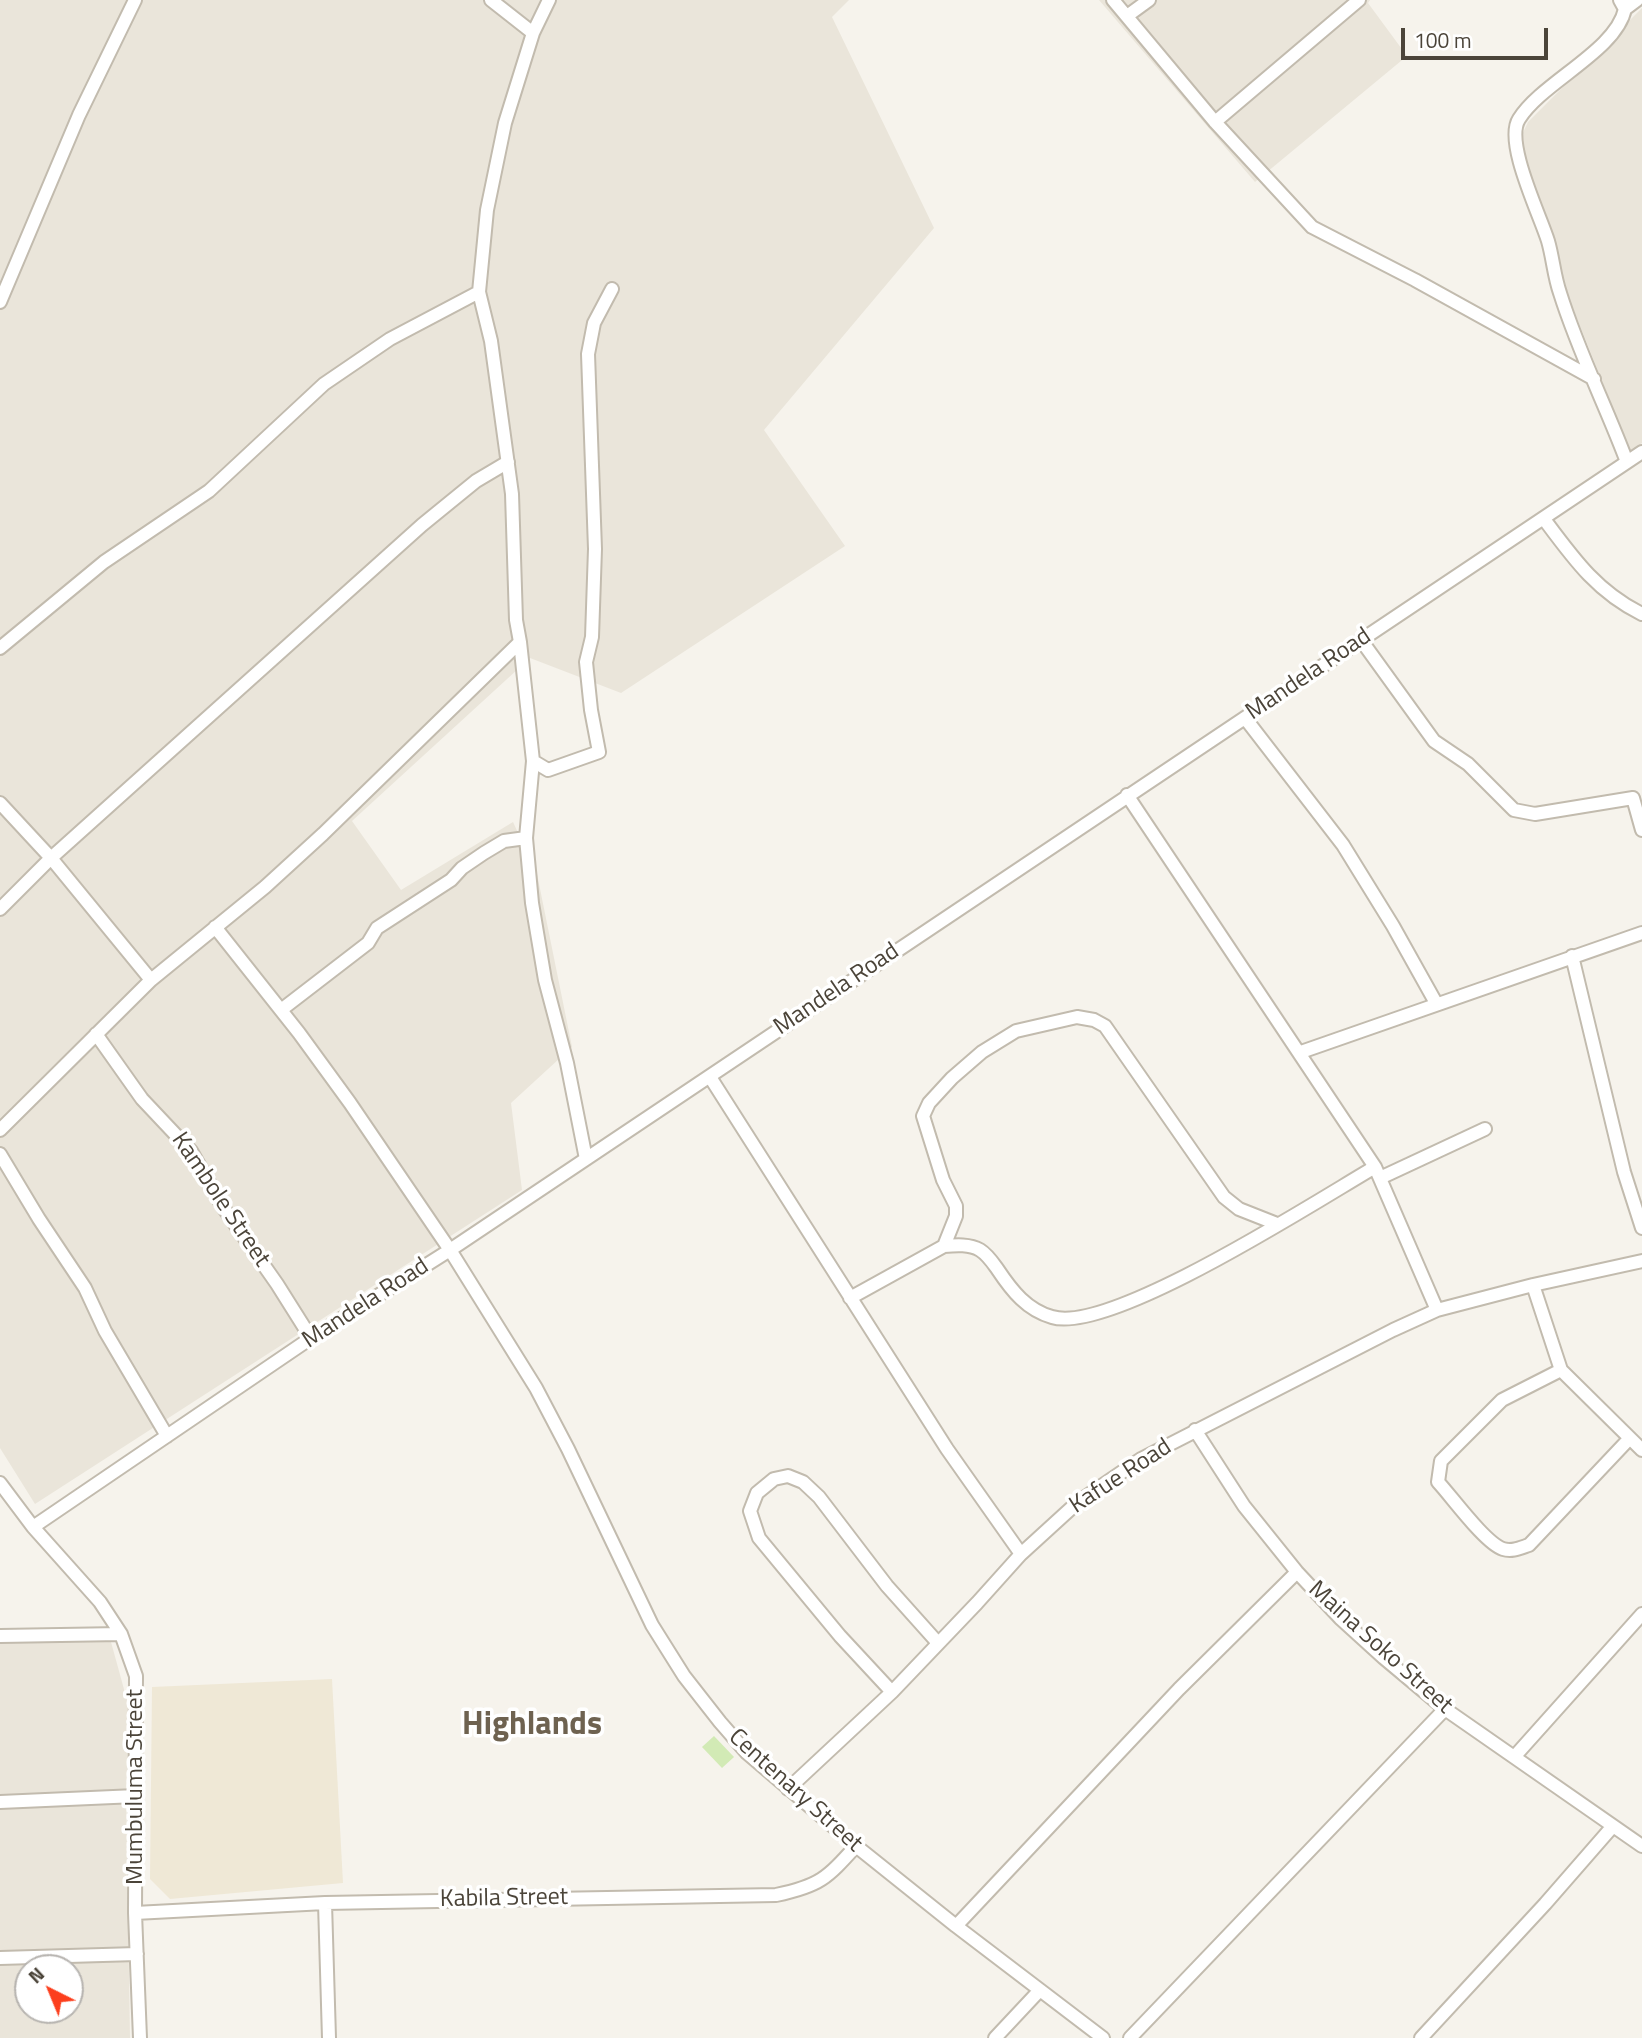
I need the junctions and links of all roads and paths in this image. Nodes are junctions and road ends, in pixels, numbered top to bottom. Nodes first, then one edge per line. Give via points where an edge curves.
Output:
1 (135, 0) edge
2 (491, 0) edge
3 (549, 0) edge
4 (1113, 0) edge
5 (1149, 0) edge
6 (1359, 0) edge
7 (1637, 0) edge
8 (1623, 4) edge
9 (1127, 16) junction
10 (533, 33) junction
11 (1215, 122) junction
12 (612, 289) dead end
13 (479, 292) junction
14 (0, 302) edge
15 (1594, 379) junction
16 (1642, 452) edge
17 (508, 462) junction
18 (1627, 462) junction
19 (1544, 519) junction
20 (1642, 614) edge
21 (1361, 640) junction
22 (520, 642) junction
23 (0, 648) edge
24 (1245, 718) junction
25 (533, 761) junction
26 (1127, 795) junction
27 (0, 803) edge
28 (1642, 830) edge
29 (526, 838) junction
30 (51, 858) junction
31 (0, 909) edge
32 (215, 927) junction
33 (1642, 933) edge
34 (1572, 956) junction
35 (150, 980) junction
36 (1436, 1003) junction
37 (281, 1010) junction
38 (96, 1034) junction
39 (1301, 1052) junction
40 (710, 1077) junction
41 (1485, 1129) dead end
42 (0, 1130) edge
43 (0, 1154) edge
44 (586, 1159) junction
45 (1378, 1172) junction
46 (1277, 1224) junction
47 (1642, 1228) edge
48 (944, 1245) junction
49 (450, 1250) junction
50 (1642, 1261) edge
51 (1533, 1285) junction
52 (850, 1298) junction
53 (1437, 1310) junction
54 (311, 1338) junction
55 (1561, 1370) junction
56 (1195, 1430) junction
57 (167, 1436) junction
58 (1630, 1438) junction
59 (1642, 1450) edge
60 (0, 1483) edge
61 (33, 1527) junction
62 (1021, 1554) junction
63 (1297, 1572) junction
64 (1642, 1614) edge
65 (121, 1634) junction
66 (0, 1636) edge
67 (938, 1643) junction
68 (892, 1692) junction
69 (1445, 1709) junction
70 (1515, 1756) junction
71 (788, 1789) junction
72 (136, 1796) junction
73 (0, 1802) edge
74 (1613, 1826) junction
75 (856, 1846) junction
76 (1642, 1846) edge
77 (325, 1903) junction
78 (135, 1913) junction
79 (956, 1926) junction
80 (137, 1954) junction
81 (0, 1958) edge
82 (1040, 1990) junction
83 (140, 2038) edge
84 (329, 2038) edge
85 (995, 2038) edge
86 (1103, 2038) edge
87 (1130, 2038) edge
88 (1421, 2038) edge

1 - 14 street via 79,115
2 - 10 street
3 - 10 street
4 - 9 street
5 - 9 street
6 - 11 street
7 - 8 street
8 - 15 street via 1623,19 1611,35 1532,103 1515,127 1521,167 1548,240 1559,290
9 - 11 street
10 - 13 street via 505,123 487,209
11 - 15 street via 1312,227
12 - 25 street via 594,323 588,354 595,549 592,637 586,662 599,752 548,770
13 - 17 street via 491,341
13 - 23 street via 390,339 324,384 209,491 104,562
15 - 18 street
16 - 18 street, Mandela Road
17 - 22 street
17 - 30 street via 476,481 422,525
18 - 19 street, Mandela Road
19 - 20 street via 1600,588
19 - 21 street, Mandela Road
21 - 24 street, Mandela Road
21 - 28 street via 1434,741 1468,764 1514,810 1535,814 1633,798
22 - 25 street
22 - 32 street via 323,834
24 - 26 street, Mandela Road
24 - 36 street via 1343,845
25 - 29 street
26 - 39 street
26 - 40 street, Mandela Road
27 - 30 street
29 - 37 street via 505,841 462,868 377,928 368,943
29 - 44 street via 545,980
30 - 31 street
30 - 35 street
32 - 35 street
32 - 37 street, Centenary Street
33 - 34 street
34 - 36 street
34 - 47 street
35 - 38 street
36 - 39 street
37 - 49 street, Centenary Street
38 - 42 street
38 - 54 street, Kambole Street via 142,1099 191,1151
39 - 45 street
40 - 44 street, Mandela Road
40 - 52 street
41 - 45 street
43 - 57 street via 85,1288
44 - 49 street, Mandela Road
45 - 46 street
45 - 53 street
46 - 48 street via 1150,1294 1100,1313 1058,1320 1037,1313 979,1249
46 - 48 street via 1224,1198 1111,1033 1094,1020 1077,1017 1016,1031 982,1052 929,1103 923,1116 927,1133 956,1206
48 - 52 street
49 - 54 street, Mandela Road
49 - 71 street, Centenary Street via 536,1388 652,1625 684,1676 747,1753
50 - 51 street, Kafue Road
51 - 53 street, Kafue Road
51 - 55 street
52 - 62 street via 971,1486
53 - 56 street, Kafue Road
54 - 57 street, Mandela Road
55 - 58 street
55 - 58 street via 1502,1400 1441,1461 1438,1482 1486,1537 1499,1548 1512,1551 1529,1545
56 - 62 street, Kafue Road via 1097,1487
56 - 63 street, Maina Soko Street via 1244,1506
57 - 61 street, Mandela Road
58 - 59 street
60 - 61 street, Mumbuluma Street
61 - 65 street, Mumbuluma Street via 100,1602
62 - 67 street, Kafue Road
63 - 69 street, Maina Soko Street via 1358,1634
63 - 79 street
64 - 70 street
65 - 66 street
65 - 72 street, Mumbuluma Street via 136,1676
67 - 68 street, Kafue Road
67 - 68 street via 803,1482 788,1476 774,1479 757,1493 750,1511 760,1538
68 - 71 street, Kafue Road
69 - 70 street, Maina Soko Street
69 - 87 street
70 - 74 street, Maina Soko Street
71 - 75 street, Centenary Street
72 - 73 street
72 - 78 street, Mumbuluma Street
74 - 76 street, Maina Soko Street
74 - 88 street
75 - 77 street, Kabila Street via 822,1881 776,1895
75 - 79 street, Centenary Street
77 - 78 street, Kabila Street
77 - 84 street
78 - 80 street, Mumbuluma Street
79 - 82 street, Centenary Street
80 - 81 street
80 - 83 street, Mumbuluma Street
82 - 85 street
82 - 86 street, Centenary Street

